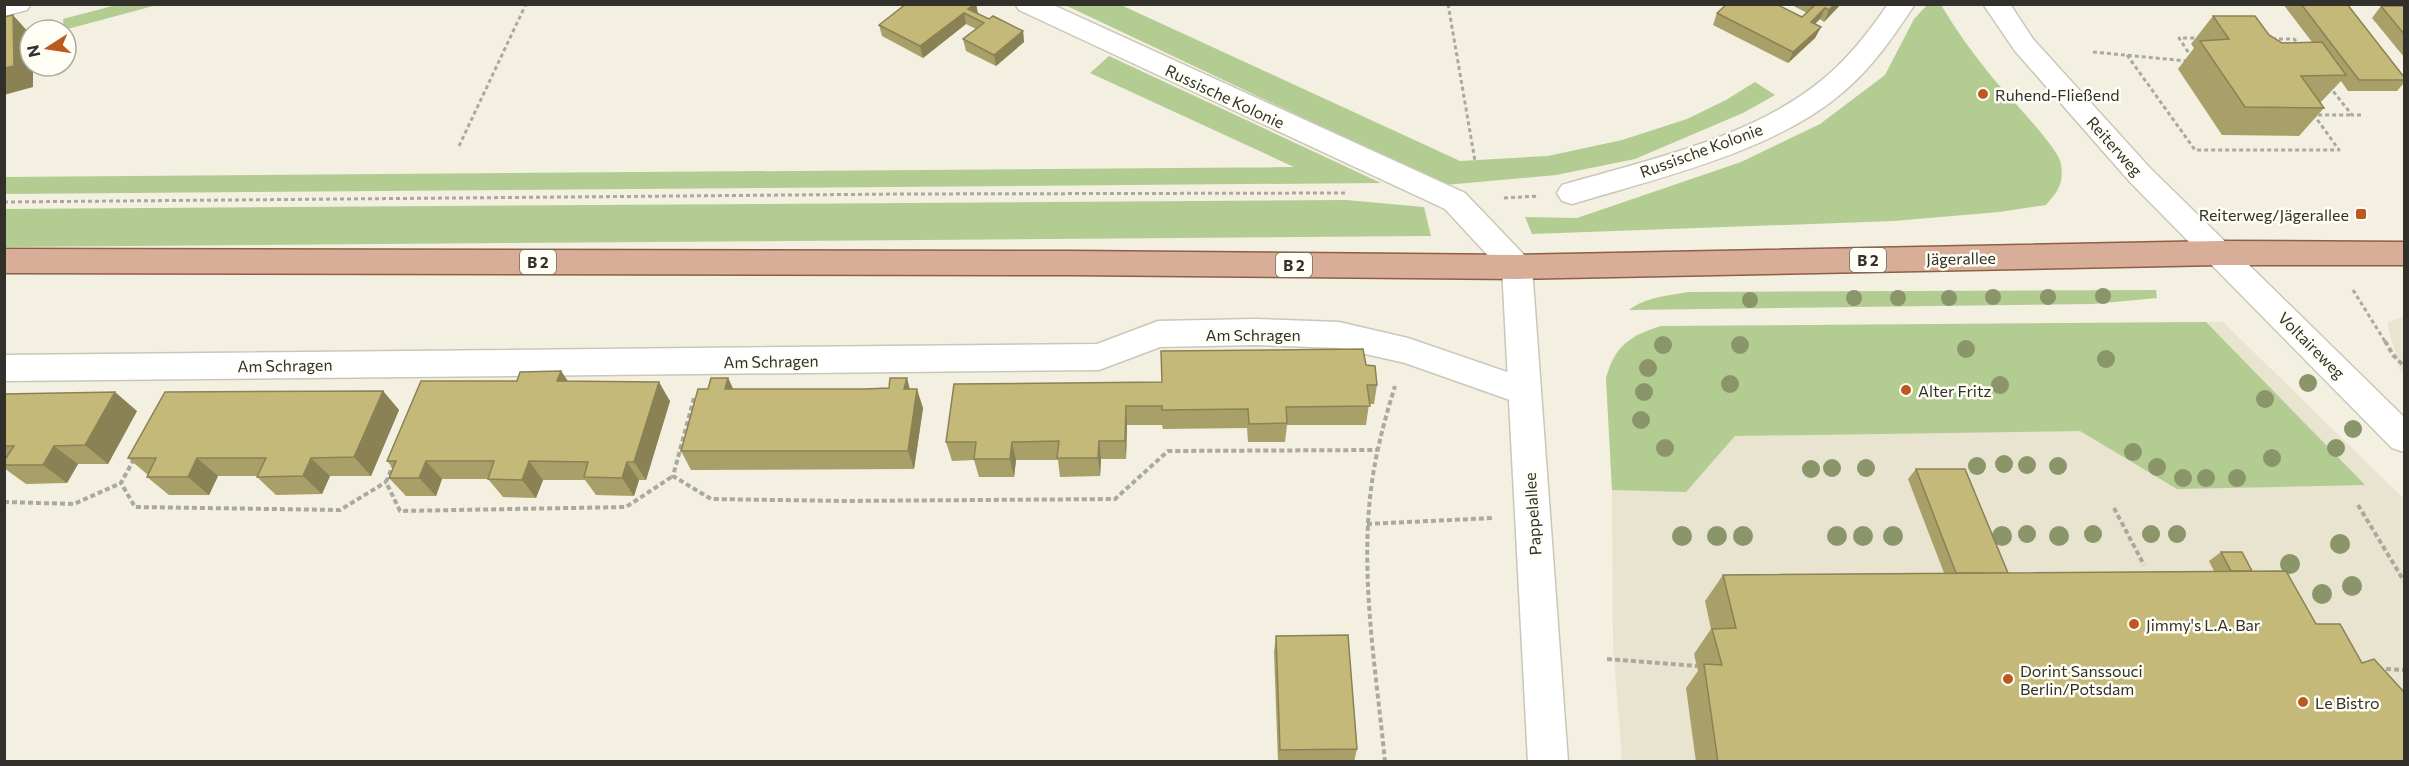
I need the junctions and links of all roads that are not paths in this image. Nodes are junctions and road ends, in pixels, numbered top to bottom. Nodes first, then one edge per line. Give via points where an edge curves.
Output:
1 (18, 4) edge
2 (1028, 4) edge
3 (1902, 4) edge
4 (1996, 4) edge
5 (4, 8) edge
6 (1572, 194) road end
7 (2219, 253) junction
8 (2404, 254) edge
9 (4, 261) edge
10 (1517, 267) junction
11 (4, 368) edge
12 (1524, 392) junction
13 (2404, 438) edge
14 (1548, 762) edge

1 - 5 street
2 - 10 street, Russische Kolonie via 1455,201
3 - 6 street, Russische Kolonie via 1863,57 1820,96 1767,125 1680,161
4 - 7 street, Reiterweg via 2024,45 2140,175
7 - 8 main road, Jägerallee / B 2
7 - 10 main road, Jägerallee / B 2
7 - 13 street, Voltaireweg
9 - 10 main road, B 2
10 - 12 street, Pappelallee
11 - 12 street, Am Schragen via 1099,357 1158,334 1255,332 1339,335 1408,351
12 - 14 street, Pappelallee

